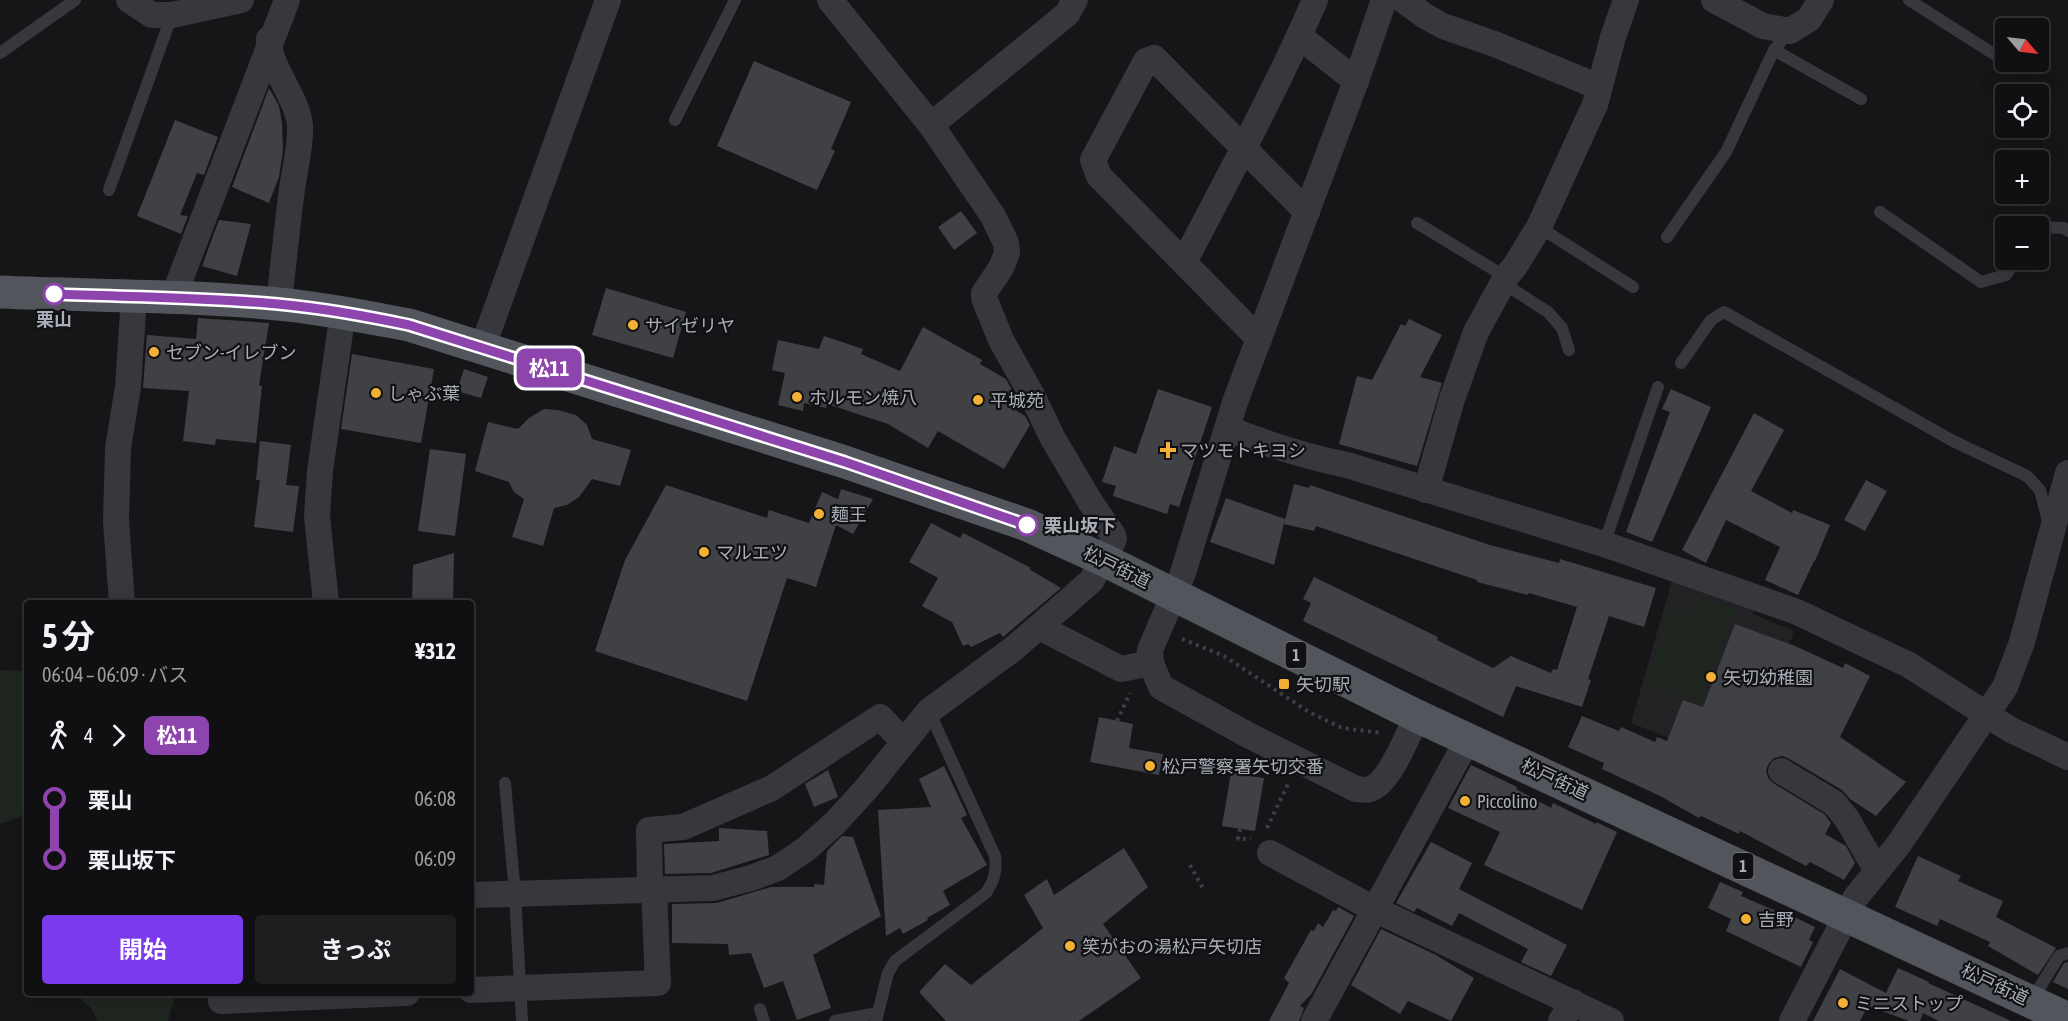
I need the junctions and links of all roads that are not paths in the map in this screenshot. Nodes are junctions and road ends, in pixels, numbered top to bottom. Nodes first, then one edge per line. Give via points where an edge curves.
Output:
1 (75, 0) edge
2 (129, 0) edge
3 (241, 0) edge
4 (269, 0) edge
5 (287, 0) edge
6 (608, 0) edge
7 (735, 0) edge
8 (831, 0) edge
9 (1075, 0) edge
10 (1315, 0) edge
11 (1384, 0) edge
12 (1403, 0) edge
13 (1626, 0) edge
14 (1714, 0) edge
15 (1821, 0) edge
16 (1909, 0) edge
17 (172, 15) junction
18 (1299, 36) junction
19 (1782, 41) junction
20 (268, 49) junction
21 (0, 53) edge
22 (1995, 55) edge
23 (1356, 81) junction
24 (1599, 87) junction
25 (1861, 99) dead end
26 (675, 120) dead end
27 (931, 125) junction
28 (1243, 149) junction
29 (109, 190) dead end
30 (1307, 212) junction
31 (1880, 212) dead end
32 (1417, 224) dead end
33 (1539, 227) junction
34 (2049, 227) edge
35 (2068, 231) edge
36 (1667, 237) dead end
37 (1184, 262) junction
38 (2009, 270) edge
39 (1504, 280) junction
40 (1633, 287) dead end
41 (0, 292) edge
42 (134, 297) junction
43 (173, 297) junction
44 (279, 304) junction
45 (344, 312) junction
46 (1259, 339) junction
47 (483, 346) junction
48 (1569, 350) dead end
49 (1681, 363) dead end
50 (1658, 387) dead end
51 (1228, 429) junction
52 (2068, 473) edge
53 (1425, 490) junction
54 (2054, 524) junction
55 (1604, 544) junction
56 (1103, 560) junction
57 (1175, 595) junction
58 (122, 600) edge
59 (326, 600) edge
60 (1039, 627) junction
61 (1151, 663) junction
62 (929, 711) junction
63 (1988, 714) junction
64 (1405, 725) junction
65 (1468, 739) junction
66 (904, 742) junction
67 (2068, 757) edge
68 (1781, 771) dead end
69 (505, 783) dead end
70 (1264, 841) road end
71 (1877, 871) junction
72 (652, 890) junction
73 (515, 894) junction
74 (474, 895) edge
75 (1374, 909) junction
76 (1845, 915) junction
77 (2068, 953) edge
78 (521, 988) junction
79 (474, 990) edge
80 (352, 996) edge
81 (2031, 1001) junction
82 (221, 1005) edge
83 (1567, 1012) edge
84 (876, 1017) edge
85 (2068, 1019) edge
86 (522, 1021) edge
87 (835, 1021) edge
88 (1314, 1021) edge
89 (1611, 1021) edge
90 (1792, 1021) edge

1 - 21 lane
2 - 17 street via 152,15
3 - 17 street
4 - 20 street
5 - 20 street
6 - 47 street
7 - 26 lane
8 - 27 street
9 - 27 street via 1067,14
10 - 18 street
11 - 23 street
12 - 24 street via 1443,26
13 - 24 street
14 - 19 street via 1763,26
15 - 19 street via 1809,19
16 - 22 lane
17 - 29 lane
18 - 23 street
18 - 28 street
19 - 25 lane
19 - 36 lane via 1726,152
20 - 43 street
20 - 44 street via 300,122
23 - 30 street
24 - 33 street via 1591,115
27 - 56 street via 993,216 1006,243 1007,254 984,298 1001,340 1052,436 1113,535
28 - 30 street
28 - 37 street
28 - 37 street via 1154,58 1146,61 1093,160 1099,176
30 - 46 street
31 - 38 lane via 1981,282 2006,275
32 - 39 lane
33 - 39 street
33 - 40 lane
34 - 35 lane
37 - 46 street
39 - 48 lane via 1548,312 1562,328
39 - 53 street via 1476,332
41 - 42 main road, 松戸街道 / 1
42 - 43 main road, 松戸街道 / 1
42 - 58 street via 128,387 118,448 116,521
43 - 44 main road, 松戸街道 / 1
44 - 45 main road, 松戸街道 / 1
45 - 47 main road, 松戸街道 / 1
45 - 59 street via 319,482 317,516
46 - 51 street
47 - 56 main road, 松戸街道 / 1 via 978,507
49 - 54 lane via 1711,320 1724,312 1924,426 2027,476 2040,490 2047,517
50 - 55 lane
51 - 53 street
51 - 57 street
52 - 54 street
53 - 55 street
54 - 63 street via 2022,642 2005,687
55 - 63 street via 1797,612 1909,664
56 - 57 main road, 松戸街道 / 1
56 - 60 street via 1092,580
57 - 61 street via 1150,650
57 - 64 main road, 松戸街道 / 1
60 - 61 street via 1121,669
60 - 62 street
61 - 64 street via 1161,687 1356,789 1369,790 1381,784 1389,773
62 - 66 street
62 - 84 lane via 995,856 996,868 986,893 895,962 888,972
63 - 67 street via 2011,730
63 - 71 street
64 - 65 main road, 松戸街道 / 1
65 - 75 street
65 - 76 main road, 松戸街道 / 1
66 - 72 street via 835,823 778,868 713,888
66 - 72 street via 880,717 772,788 683,827 649,830
68 - 71 street via 1834,803
69 - 73 lane
70 - 75 street
71 - 76 street
72 - 73 street
72 - 78 street via 658,983
73 - 74 street
73 - 78 lane
75 - 83 street
75 - 88 street
76 - 81 main road, 松戸街道 / 1
76 - 90 street
77 - 81 lane via 2059,956
78 - 79 street
78 - 86 lane
80 - 82 street
81 - 85 main road, 松戸街道 / 1
83 - 89 street
84 - 87 lane

